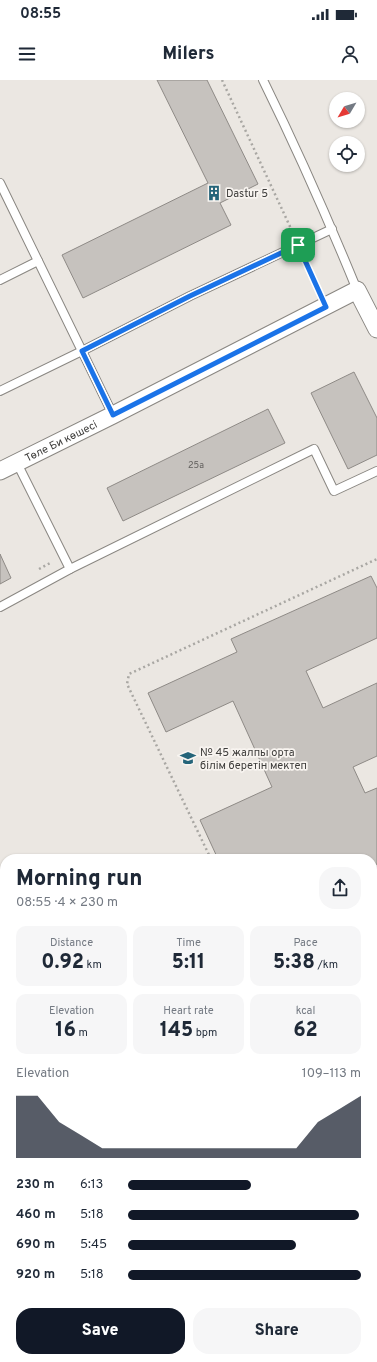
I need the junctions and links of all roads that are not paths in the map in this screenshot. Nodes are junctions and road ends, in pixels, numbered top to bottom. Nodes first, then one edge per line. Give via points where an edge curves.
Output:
1 (263, 80) edge
2 (0, 183) edge
3 (332, 229) junction
4 (38, 261) junction
5 (0, 280) edge
6 (357, 290) junction
7 (377, 328) edge
8 (82, 351) junction
9 (0, 391) edge
10 (113, 415) junction
11 (17, 463) junction
12 (0, 471) edge
13 (377, 471) edge
14 (70, 569) junction
15 (0, 607) edge

1 - 3 lane
2 - 4 lane
3 - 6 lane
3 - 8 lane via 190,296
4 - 5 lane
4 - 8 lane
6 - 7 street
6 - 10 street, Төле Би көшесі
8 - 9 lane
8 - 10 lane
10 - 11 street, Төле Би көшесі
11 - 12 street, Төле Би көшесі
11 - 14 lane
13 - 14 lane via 334,491 314,449
14 - 15 lane

